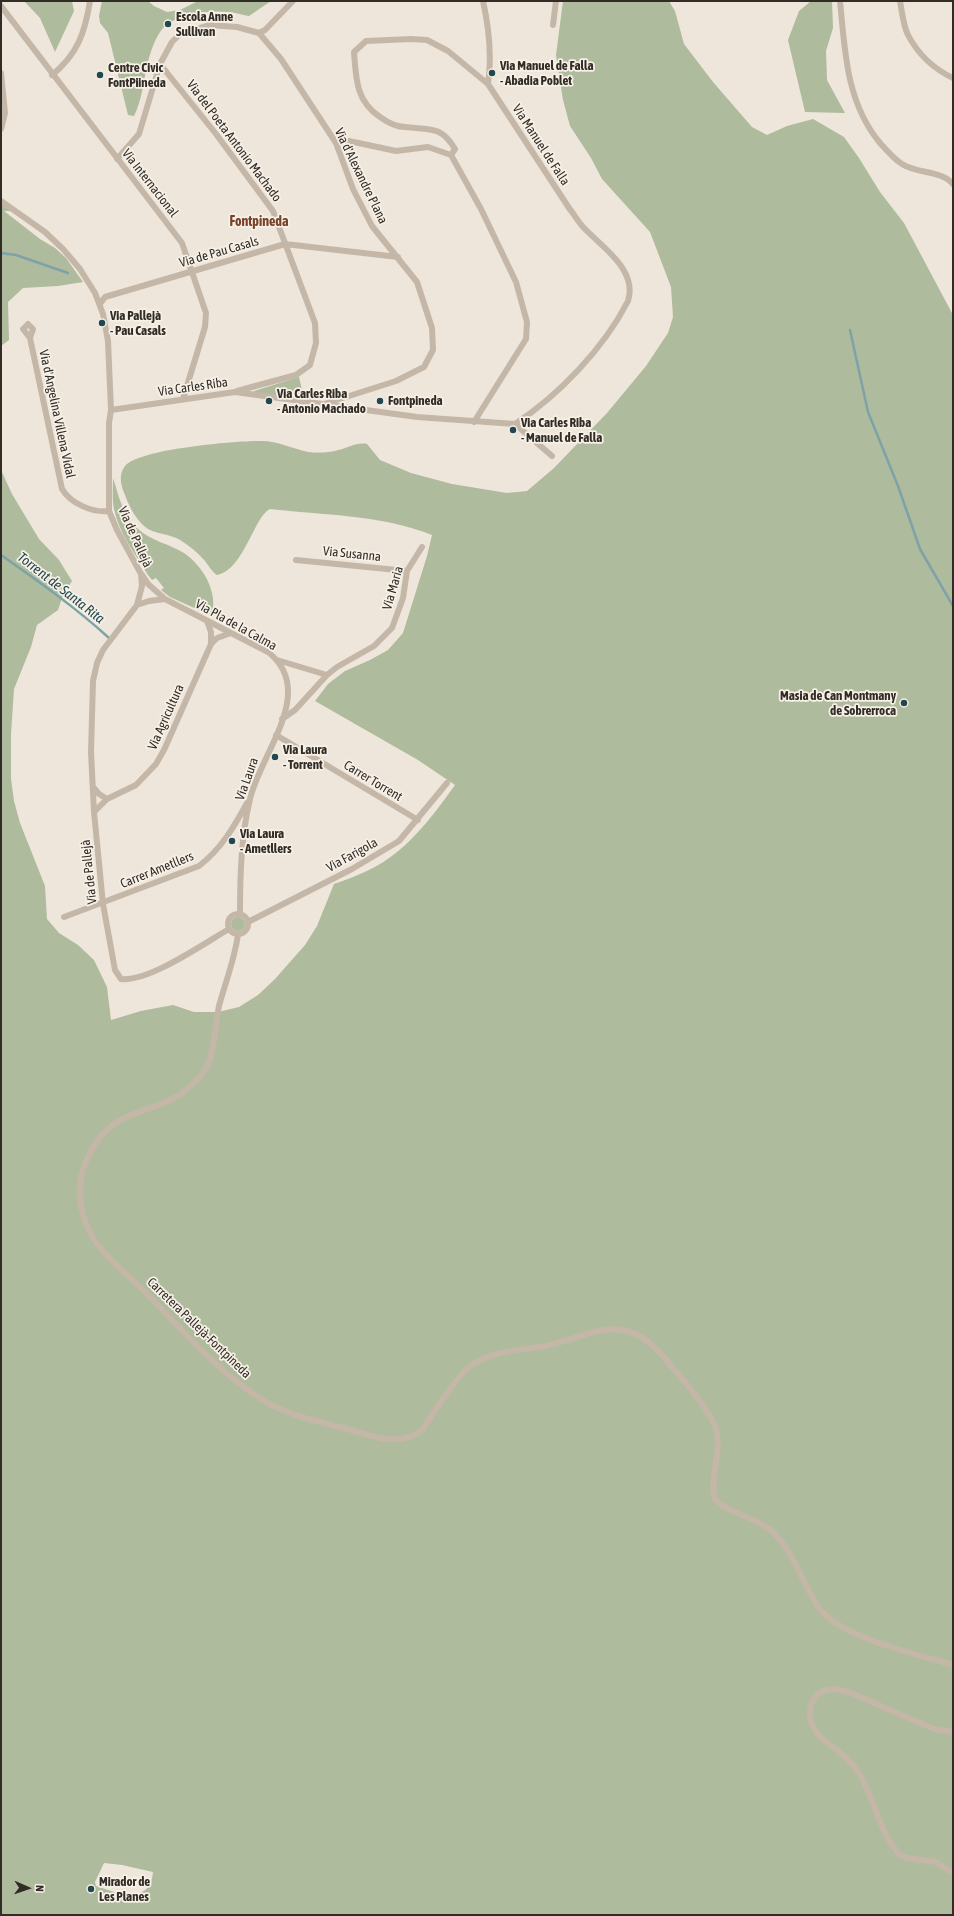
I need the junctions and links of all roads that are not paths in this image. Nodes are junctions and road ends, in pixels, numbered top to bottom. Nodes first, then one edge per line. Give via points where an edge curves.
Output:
1 (90, 1) edge
2 (293, 1) edge
3 (483, 1) edge
4 (556, 1) edge
5 (840, 1) edge
6 (900, 1) edge
7 (1, 6) edge
8 (553, 25) dead end
9 (259, 33) junction
10 (160, 64) junction
11 (1, 73) edge
12 (52, 74) junction
13 (953, 78) edge
14 (488, 84) junction
15 (1, 129) edge
16 (336, 143) junction
17 (451, 155) junction
18 (117, 159) junction
19 (953, 184) edge
20 (1, 201) edge
21 (285, 244) junction
22 (398, 257) junction
23 (192, 270) junction
24 (100, 304) junction
25 (30, 338) dead end
26 (235, 392) junction
27 (183, 399) junction
28 (324, 404) junction
29 (111, 410) junction
30 (474, 422) junction
31 (515, 424) junction
32 (552, 456) dead end
33 (110, 511) junction
34 (422, 547) dead end
35 (296, 560) dead end
36 (407, 571) junction
37 (141, 574) junction
38 (166, 599) junction
39 (138, 605) junction
40 (207, 620) junction
41 (231, 633) junction
42 (211, 644) junction
43 (277, 660) junction
44 (327, 675) junction
45 (287, 702) joint
46 (282, 719) junction
47 (276, 735) junction
48 (447, 783) dead end
49 (93, 787) junction
50 (250, 796) junction
51 (107, 799) junction
52 (94, 812) junction
53 (418, 820) junction
54 (103, 904) junction
55 (240, 914) junction
56 (64, 917) dead end
57 (248, 922) junction
58 (229, 929) junction
59 (238, 934) junction
60 (953, 1665) edge
61 (953, 1732) edge
62 (953, 1873) edge

1 - 12 street via 87,22 78,46 65,65
2 - 9 street
3 - 14 street via 488,29
4 - 8 street
5 - 19 street via 848,78 867,125 888,152 903,165 946,178
6 - 13 street via 908,34 927,61
7 - 12 street, Via Internacional
9 - 10 street via 237,27 209,25 179,35 166,50
9 - 16 street, Via d'Alexandre Plana via 281,59
10 - 18 street via 139,134
10 - 21 street, Via del Poeta Antonio Machado via 273,211
11 - 15 street via 5,113
12 - 18 street, Via Internacional
14 - 17 street, Via Manuel de Falla via 448,51 427,40 366,41 354,52 360,97 370,110 386,122 403,127 438,130 448,138 454,149
14 - 31 street, Via Manuel de Falla via 569,208 583,227 616,259 630,290 628,301 604,340 562,386 531,414
16 - 17 street via 349,141 396,151 428,148
16 - 22 street, Via d'Alexandre Plana via 353,189 372,226
17 - 30 street via 481,209 516,282 528,322 526,339
18 - 23 street, Via Internacional via 182,243
20 - 24 street, Via de Pallejà via 45,232 63,249 80,269
21 - 22 street, Via de Pau Casals
21 - 23 street, Via de Pau Casals
21 - 26 street, Via del Poeta Antonio Machado via 315,323 316,343 310,365 296,375
22 - 28 street, Via d'Alexandre Plana via 417,282 432,328 434,350 424,367 396,381
23 - 24 street, Via de Pau Casals via 105,296
23 - 27 street, Via Internacional via 206,313 205,327
24 - 29 street, Via de Pallejà via 108,341
25 - 33 street, Via d'Angelina Villena Vidal via 62,489 71,499 94,511
26 - 27 street, Via Carles Riba
26 - 28 street, Via Carles Riba
27 - 29 street, Via Carles Riba
28 - 30 street, Via Carles Riba
29 - 33 street, Via de Pallejà
30 - 31 street, Via Carles Riba
31 - 32 street
33 - 37 street, Via de Pallejà via 117,530
34 - 36 street, Via Maria
35 - 36 street, Via Susanna
36 - 44 street, Via Maria via 403,598 392,628 374,646
37 - 38 street, Via Pla de la Calma via 148,584
37 - 39 street, Via de Pallejà
38 - 39 street
38 - 40 street, Via Pla de la Calma
39 - 49 street, Via de Pallejà via 103,650 94,672 91,752
40 - 41 street, Via Pla de la Calma
40 - 42 street, Via Agricultura via 212,632
41 - 42 street via 217,638
41 - 43 street, Via Pla de la Calma via 268,652
42 - 51 street, Via Agricultura via 178,721 156,764 136,785
43 - 44 street
43 - 45 street, Via Pla de la Calma via 287,680
44 - 46 street, Via Maria via 295,710
45 - 46 street, Via Laura
46 - 47 street, Via Laura
47 - 50 street, Via Laura
47 - 53 street, Carrer Torrent
48 - 53 street, Via Farigola
49 - 51 street
49 - 52 street, Via de Pallejà
50 - 54 street, Carrer Ametllers via 234,827 209,858 199,866
50 - 55 street, Via Laura via 244,838
51 - 52 street, Via Agricultura
52 - 54 street, Via de Pallejà
53 - 57 street, Via Farigola via 399,841 352,869
54 - 56 street, Carrer Ametllers
54 - 58 street, Via de Pallejà via 115,970 121,979 136,979 162,968
55 - 57 street
55 - 58 street via 229,919
57 - 59 street via 246,931
58 - 59 street via 232,933
59 - 60 street, Carretera Pallejà-Fontpineda via 217,1016 210,1058 203,1072 194,1083 172,1099 126,1116 111,1125 99,1138 84,1164 80,1180 81,1205 86,1223 94,1240 112,1260 241,1386 287,1413 384,1439 404,1439 422,1430 465,1371 486,1358 557,1344 602,1330 617,1329 641,1336 658,1351 703,1405 716,1426 718,1453 712,1489 714,1498 724,1506 760,1523 779,1538 824,1614 843,1628 866,1638
61 - 62 street via 934,1729 837,1689 818,1695 810,1708 811,1721 817,1735 849,1761 859,1773 898,1853 906,1858 936,1862

